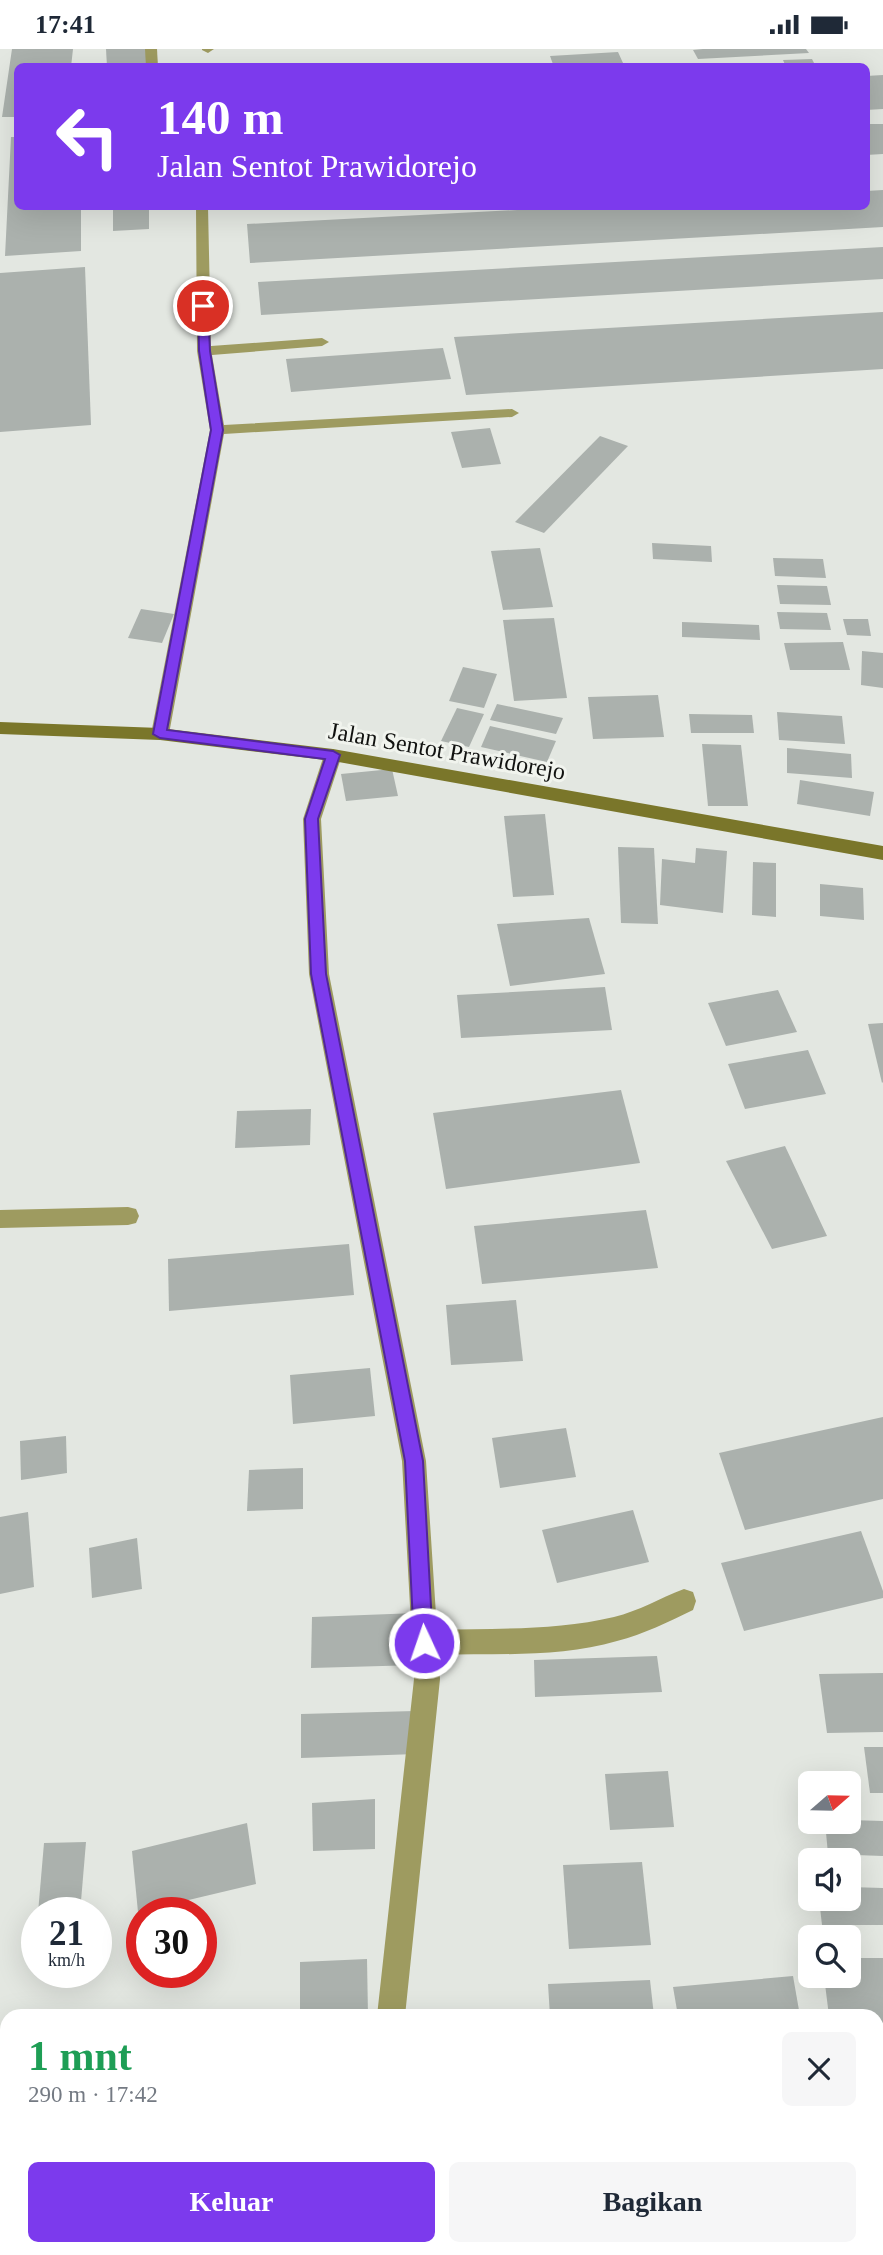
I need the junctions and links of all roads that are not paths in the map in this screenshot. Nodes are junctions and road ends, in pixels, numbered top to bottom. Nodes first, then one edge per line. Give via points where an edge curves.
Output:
1 (202, 210) edge
2 (322, 342) dead end
3 (204, 351) junction
4 (512, 413) dead end
5 (217, 430) junction
6 (0, 728) edge
7 (160, 734) junction
8 (333, 755) junction
9 (883, 853) edge
10 (128, 1216) dead end
11 (0, 1219) edge
12 (684, 1601) dead end
13 (424, 1643) junction
14 (392, 2009) edge

1 - 3 street
2 - 3 street
3 - 5 street
4 - 5 street
5 - 7 street
6 - 7 main road, Jalan Sentot Prawidorejo
7 - 8 main road, Jalan Sentot Prawidorejo
8 - 9 main road, Jalan Sentot Prawidorejo
8 - 13 street via 312,819 318,974 414,1461
10 - 11 street
12 - 13 street via 641,1622 607,1631
13 - 14 street via 427,1679

